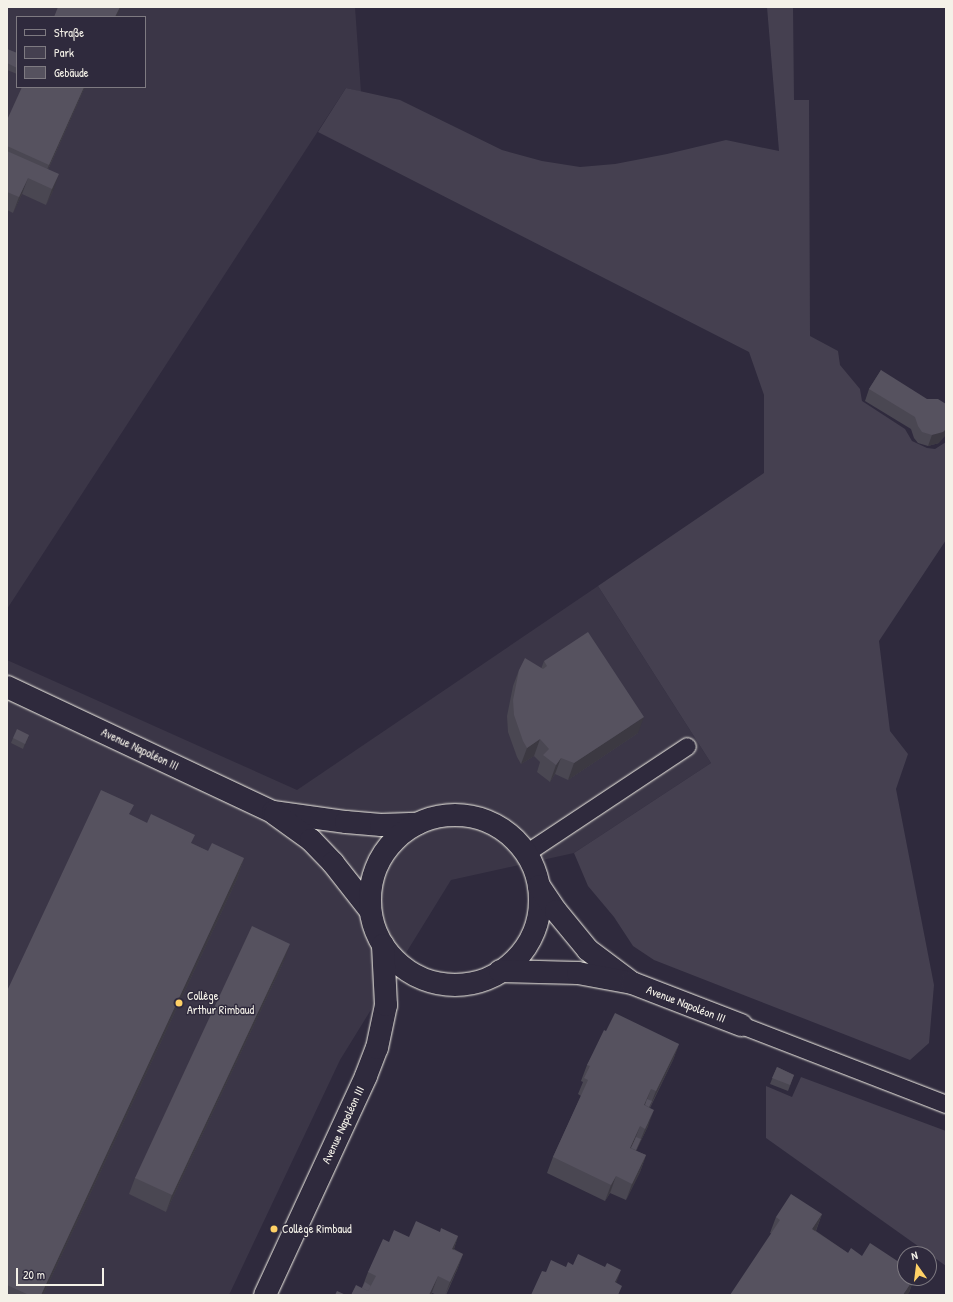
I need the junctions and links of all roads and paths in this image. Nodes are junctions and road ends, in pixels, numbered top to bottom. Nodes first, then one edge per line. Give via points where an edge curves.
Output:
1 (7, 687) edge
2 (687, 746) dead end
3 (273, 812) junction
4 (417, 824) junction
5 (526, 853) junction
6 (539, 886) junction
7 (370, 910) junction
8 (383, 945) junction
9 (500, 971) junction
10 (632, 983) junction
11 (741, 1025) joint
12 (946, 1104) edge
13 (265, 1295) edge

1 - 3 street, Avenue Napoléon III
2 - 5 lane
3 - 4 street, Avenue Napoléon III via 381,825
3 - 7 street, Avenue Napoléon III via 311,840
4 - 5 street via 443,815 470,816 496,825 518,842
4 - 7 street via 394,840 378,862 371,886
5 - 6 street
6 - 9 street via 539,909 534,932 520,954
6 - 10 street, Avenue Napoléon III via 588,950
7 - 8 street via 372,922
8 - 9 street via 409,972 433,982 474,982
8 - 13 street, Avenue Napoléon III via 386,1005 377,1048
9 - 10 street, Avenue Napoléon III via 578,973
10 - 11 street, Avenue Napoléon III
11 - 12 lane

